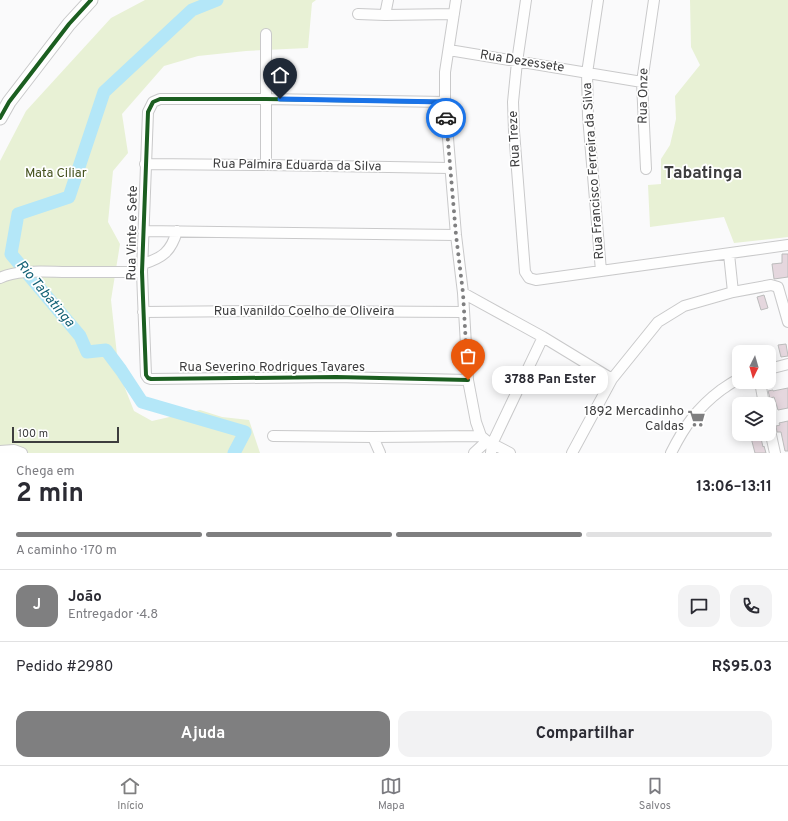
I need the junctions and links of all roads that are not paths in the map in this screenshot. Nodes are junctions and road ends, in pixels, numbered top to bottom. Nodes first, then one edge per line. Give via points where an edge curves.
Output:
1 (91, 0) edge
2 (388, 0) edge
3 (456, 0) edge
4 (526, 0) edge
5 (598, 0) edge
6 (654, 0) edge
7 (358, 14) dead end
8 (454, 14) junction
9 (385, 15) junction
10 (266, 34) dead end
11 (449, 50) junction
12 (517, 62) junction
13 (587, 73) junction
14 (642, 82) junction
15 (266, 99) junction
16 (445, 102) junction
17 (0, 118) edge
18 (145, 164) junction
19 (266, 164) junction
20 (450, 168) junction
21 (646, 169) dead end
22 (143, 231) junction
23 (177, 231) junction
24 (456, 235) junction
25 (788, 245) edge
26 (729, 254) junction
27 (142, 268) junction
28 (601, 271) junction
29 (2, 277) edge
30 (733, 292) junction
31 (463, 293) junction
32 (143, 312) junction
33 (464, 312) junction
34 (788, 322) edge
35 (543, 337) junction
36 (788, 364) edge
37 (776, 367) edge
38 (148, 378) joint
39 (612, 379) junction
40 (468, 380) junction
41 (732, 382) edge
42 (273, 436) dead end
43 (373, 437) junction
44 (772, 441) edge
45 (488, 444) edge
46 (0, 451) edge
47 (22, 453) edge
48 (380, 453) edge
49 (474, 453) edge
50 (510, 453) edge
51 (572, 453) edge
52 (671, 453) edge
53 (775, 453) edge

1 - 17 main road via 68,24 9,102
2 - 9 street
3 - 8 street
4 - 12 street, Rua Treze
5 - 13 street, Rua Francisco Ferreira da Silva
6 - 14 street, Rua Onze
7 - 9 street
8 - 9 street
8 - 11 street
10 - 15 street
11 - 12 street, Rua Dezessete
11 - 16 street via 445,72
12 - 13 street, Rua Dezessete
12 - 28 street, Rua Treze via 514,131 525,272 529,278 536,280
13 - 14 street, Rua Dezessete
13 - 28 street, Rua Francisco Ferreira da Silva via 588,116
14 - 21 street, Rua Onze
15 - 16 street
15 - 18 street, Rua Vinte e Sete via 160,99 153,102 148,112
15 - 19 street
16 - 20 street
18 - 19 street, Rua Palmira Eduarda da Silva
18 - 22 street, Rua Vinte e Sete
19 - 20 street, Rua Palmira Eduarda da Silva
20 - 24 street
22 - 23 street
22 - 27 street, Rua Vinte e Sete
23 - 24 street
23 - 27 street via 168,251
24 - 31 street
25 - 26 street
26 - 28 street
26 - 30 street
27 - 29 street via 22,273
27 - 32 street, Rua Vinte e Sete
30 - 34 street via 771,285 778,287
30 - 39 street via 684,306 658,322
31 - 33 street
31 - 35 street
32 - 33 street, Rua Ivanildo Coelho de Oliveira
32 - 38 street, Rua Vinte e Sete
33 - 40 street
35 - 39 street
35 - 45 street
36 - 37 street
38 - 40 street, Rua Severino Rodrigues Tavares via 336,377
39 - 51 street
40 - 45 street via 476,422
41 - 52 street via 697,411 682,431
42 - 43 street
43 - 45 street
43 - 48 street
44 - 53 street
45 - 49 street
45 - 50 street
46 - 47 street via 14,450

